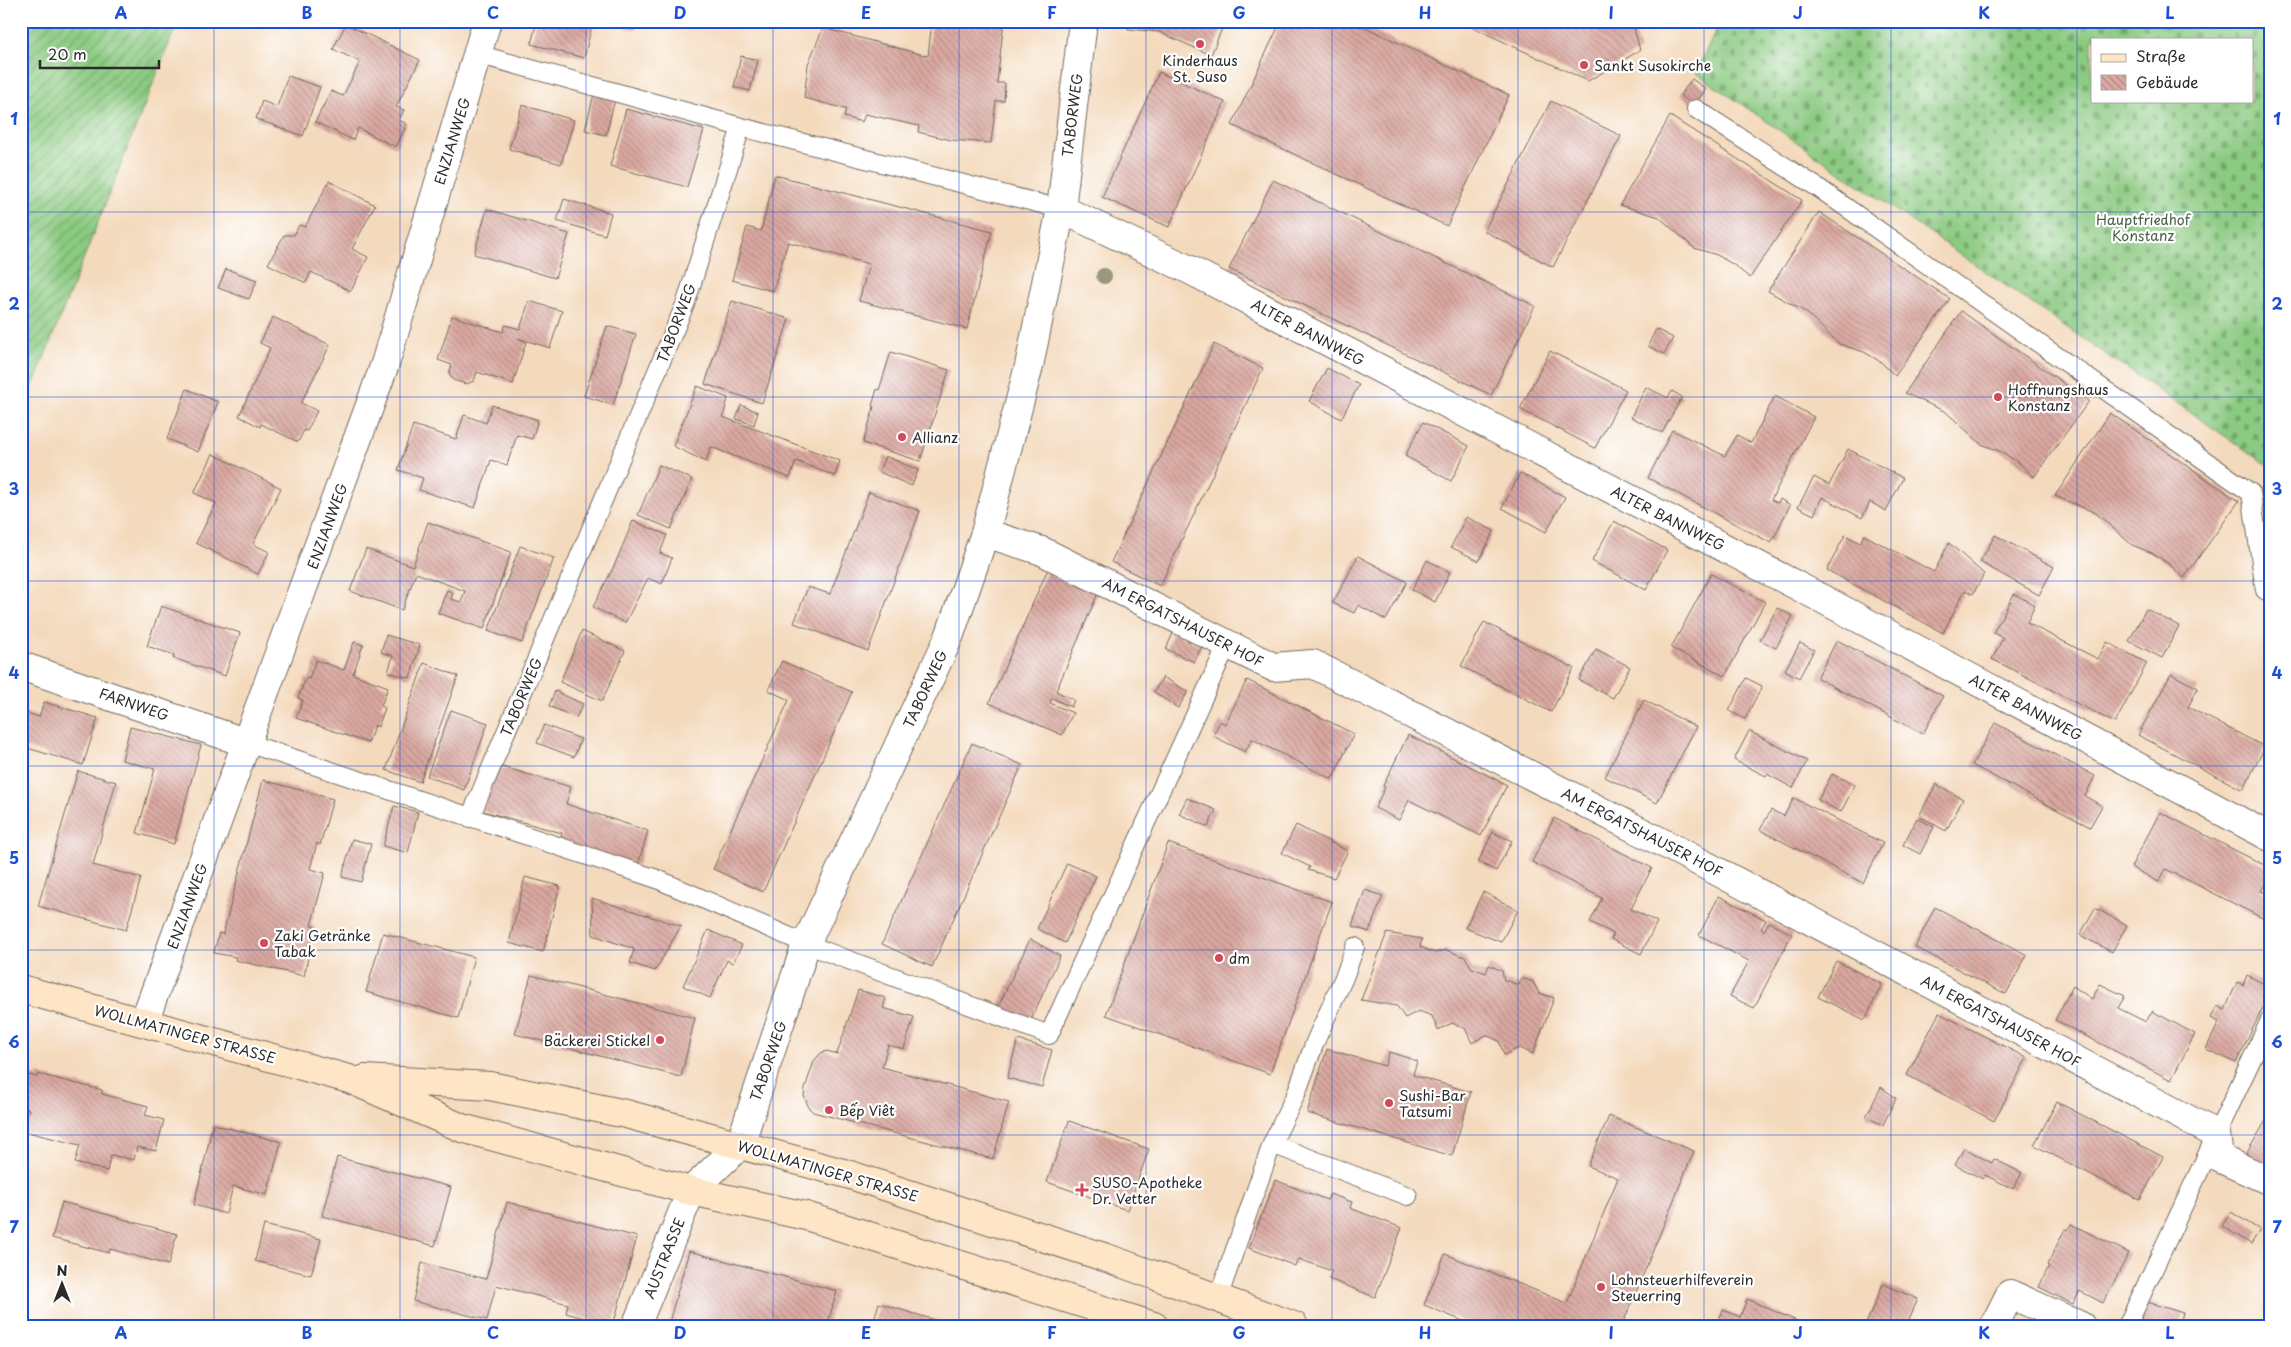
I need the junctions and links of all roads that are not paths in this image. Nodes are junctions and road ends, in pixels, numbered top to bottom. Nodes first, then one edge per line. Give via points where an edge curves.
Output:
1 (487, 21) edge
2 (1083, 21) edge
3 (478, 54) junction
4 (1696, 108) dead end
5 (742, 127) junction
6 (1061, 209) junction
7 (985, 533) junction
8 (2270, 593) edge
9 (1227, 645) junction
10 (21, 666) edge
11 (248, 743) junction
12 (470, 818) junction
13 (2270, 837) edge
14 (806, 944) junction
15 (1355, 947) dead end
16 (21, 989) edge
17 (2270, 1020) edge
18 (144, 1022) junction
19 (349, 1078) junction
20 (2216, 1134) junction
21 (1272, 1144) junction
22 (740, 1146) junction
23 (2270, 1182) edge
24 (691, 1190) junction
25 (1408, 1196) dead end
26 (1218, 1298) junction
27 (636, 1326) edge
28 (1154, 1326) edge
29 (1294, 1326) edge
30 (1994, 1326) edge
31 (2081, 1326) edge
32 (2127, 1326) edge

1 - 3 street, ENZIANWEG
2 - 6 street, TABORWEG
3 - 5 lane
3 - 11 street, ENZIANWEG via 385,364
4 - 8 lane via 1820,189 2251,493 2265,590
5 - 6 lane
5 - 12 lane, TABORWEG via 686,302
6 - 7 street, TABORWEG via 1029,366
6 - 13 street, ALTER BANNWEG via 1190,270 1813,594
7 - 9 street, AM ERGATSHAUSER HOF via 1042,551
7 - 14 street, TABORWEG via 949,637
9 - 14 lane via 1049,1036
9 - 20 street, AM ERGATSHAUSER HOF via 1274,667 1313,664 1671,847
10 - 11 street, FARNWEG
11 - 12 lane
11 - 18 street, ENZIANWEG
12 - 14 lane via 657,879
14 - 22 street, TABORWEG
15 - 21 lane via 1296,1094
16 - 18 main road, WOLLMATINGER STRASSE
17 - 20 lane
18 - 19 main road, WOLLMATINGER STRASSE
19 - 22 main road, WOLLMATINGER STRASSE via 490,1086 626,1114
19 - 24 main road, WOLLMATINGER STRASSE via 462,1128
20 - 23 street via 2219,1158
20 - 32 lane
21 - 25 lane
21 - 26 lane
22 - 24 street, TABORWEG
22 - 26 main road, WOLLMATINGER STRASSE via 847,1174 1108,1258
24 - 27 street, AUSTRASSE
24 - 28 main road, WOLLMATINGER STRASSE via 806,1216
26 - 29 main road, WOLLMATINGER STRASSE
30 - 31 street via 2010,1294

